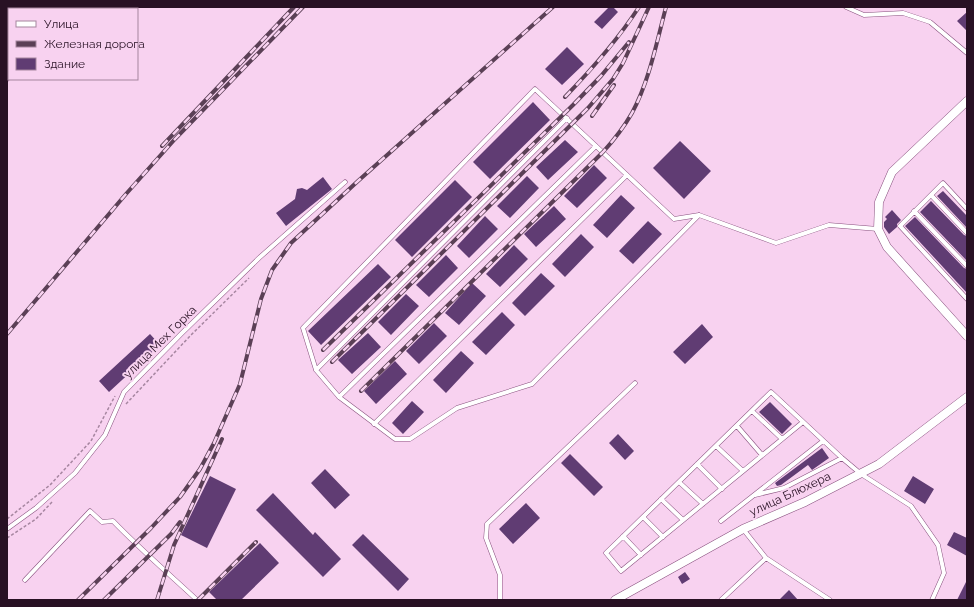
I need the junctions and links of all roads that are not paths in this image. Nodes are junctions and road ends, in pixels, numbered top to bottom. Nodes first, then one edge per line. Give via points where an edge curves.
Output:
1 (846, 7) edge
2 (967, 53) edge
3 (967, 101) edge
4 (567, 118) junction
5 (596, 146) junction
6 (627, 175) junction
7 (346, 182) dead end
8 (931, 195) junction
9 (967, 209) edge
10 (914, 211) junction
11 (699, 215) junction
12 (878, 229) junction
13 (967, 233) edge
14 (967, 266) edge
15 (967, 299) edge
16 (967, 336) edge
17 (316, 370) junction
18 (636, 383) dead end
19 (339, 397) junction
20 (967, 397) edge
21 (752, 411) junction
22 (803, 422) junction
23 (374, 424) junction
24 (737, 426) junction
25 (782, 439) junction
26 (823, 441) junction
27 (716, 446) junction
28 (762, 455) junction
29 (842, 458) junction
30 (697, 464) junction
31 (743, 471) junction
32 (861, 474) junction
33 (679, 482) junction
34 (722, 488) junction
35 (753, 496) junction
36 (661, 499) junction
37 (703, 504) junction
38 (643, 517) junction
39 (683, 520) junction
40 (721, 521) dead end
41 (7, 529) edge
42 (743, 529) junction
43 (623, 536) junction
44 (663, 537) junction
45 (640, 555) junction
46 (766, 558) junction
47 (25, 580) dead end
48 (197, 600) edge
49 (500, 600) edge
50 (614, 600) edge
51 (721, 600) edge
52 (830, 600) edge
53 (932, 600) edge

1 - 2 lane via 864,15 903,13 930,22
3 - 12 street via 892,172 879,202
4 - 5 lane
4 - 17 lane
4 - 17 lane via 535,89 303,328
5 - 6 lane
5 - 19 lane
6 - 11 lane via 674,219
6 - 23 lane
7 - 41 lane, улица Мех Горка via 259,258 124,392 105,435 75,473 36,508
8 - 9 lane via 943,183
8 - 10 lane
8 - 13 lane
10 - 14 lane
10 - 15 lane via 900,226
11 - 12 lane via 776,243 829,224
11 - 23 lane via 532,384 457,408 410,439 395,439
12 - 16 street via 887,247
17 - 19 lane
18 - 49 lane via 487,524 486,538 500,576
19 - 23 lane
20 - 32 street, улица Блюхера via 879,464
21 - 22 lane via 771,392
21 - 24 lane
21 - 25 lane
22 - 25 lane
22 - 26 lane
24 - 27 lane
24 - 28 lane
25 - 28 lane
26 - 29 lane
26 - 35 lane
27 - 30 lane
27 - 31 lane
28 - 31 lane
29 - 32 lane
29 - 35 lane via 784,488
30 - 33 lane
30 - 34 lane
31 - 34 lane
32 - 42 street, улица Блюхера
32 - 53 lane via 910,506 938,545 944,573
33 - 36 lane
33 - 37 lane
34 - 37 lane
35 - 40 lane
36 - 38 lane
36 - 39 lane
37 - 39 lane
38 - 43 lane
38 - 44 lane
39 - 44 lane
42 - 46 lane
42 - 50 street, улица Блюхера
43 - 45 lane
43 - 45 lane via 606,553 620,571
44 - 45 lane
46 - 51 lane
46 - 52 lane
47 - 48 lane via 90,511 102,522 113,521

